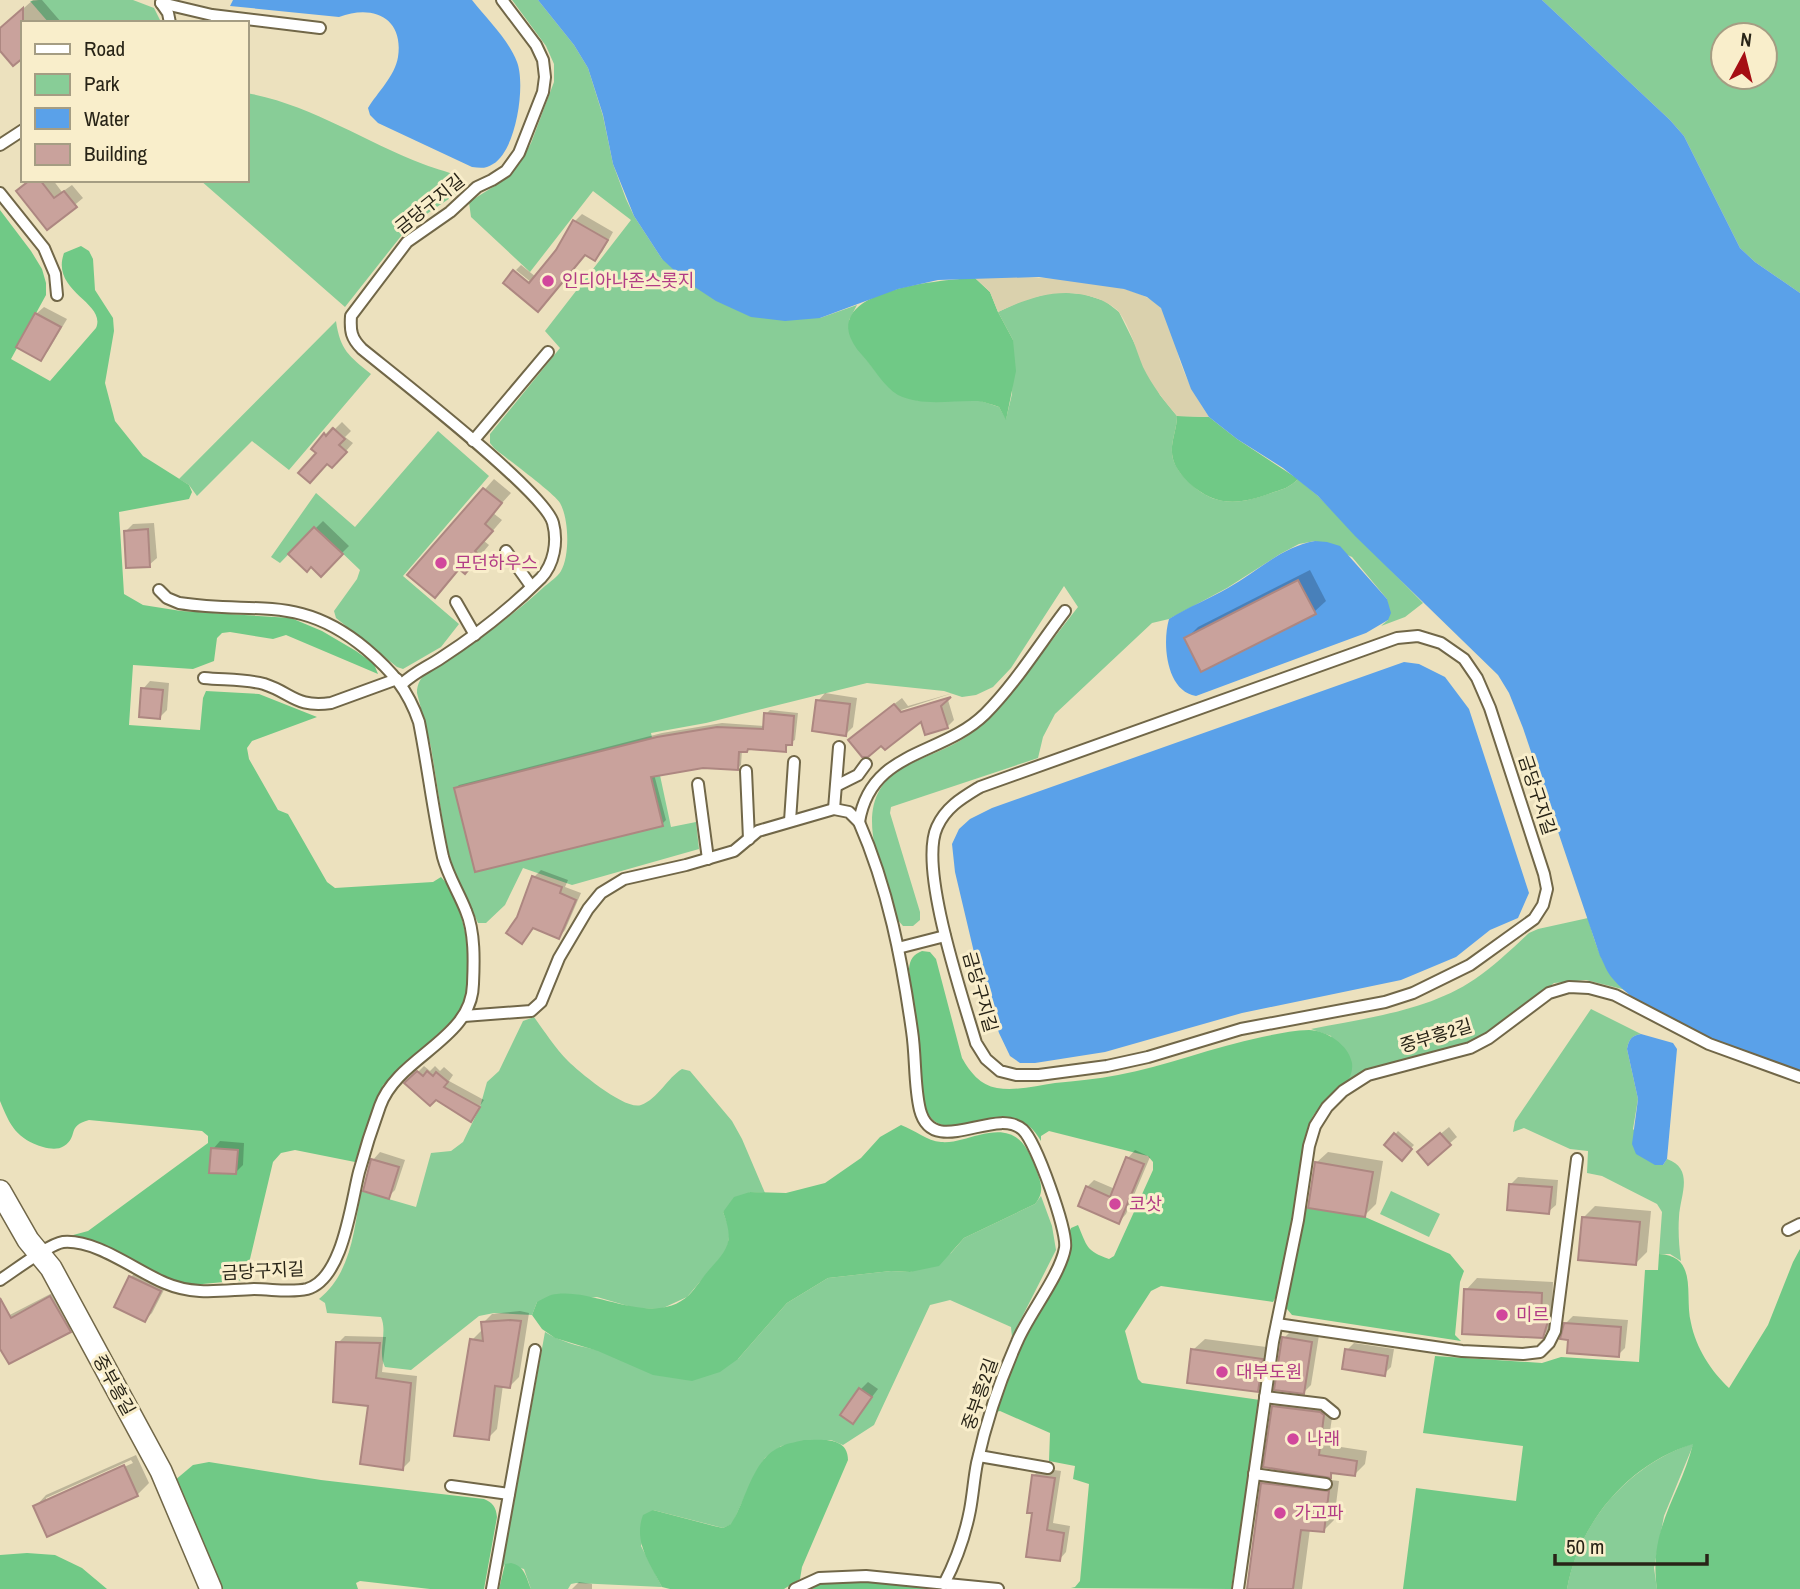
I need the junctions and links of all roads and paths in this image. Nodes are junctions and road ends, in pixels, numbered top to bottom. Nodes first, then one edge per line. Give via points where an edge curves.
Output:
1 (502, 0) edge
2 (158, 1) edge
3 (170, 21) edge
4 (320, 28) dead end
5 (21, 131) edge
6 (0, 145) edge
7 (0, 193) edge
8 (57, 295) dead end
9 (548, 352) dead end
10 (473, 441) junction
11 (506, 551) dead end
12 (531, 586) junction
13 (159, 590) dead end
14 (456, 602) dead end
15 (1065, 611) dead end
16 (475, 635) junction
17 (204, 678) dead end
18 (400, 681) junction
19 (839, 747) dead end
20 (794, 762) dead end
21 (866, 764) dead end
22 (746, 771) dead end
23 (698, 784) dead end
24 (836, 786) junction
25 (834, 808) junction
26 (790, 821) junction
27 (859, 822) junction
28 (749, 839) junction
29 (708, 859) junction
30 (945, 936) junction
31 (898, 948) junction
32 (464, 1016) junction
33 (1800, 1077) edge
34 (1577, 1159) dead end
35 (0, 1191) edge
36 (1800, 1224) edge
37 (1788, 1230) dead end
38 (40, 1254) junction
39 (0, 1280) edge
40 (1277, 1324) junction
41 (535, 1350) dead end
42 (1265, 1397) junction
43 (1334, 1413) dead end
44 (979, 1456) junction
45 (1048, 1468) dead end
46 (1254, 1474) junction
47 (1326, 1484) dead end
48 (451, 1486) dead end
49 (509, 1494) junction
50 (944, 1584) junction
51 (211, 1589) edge
52 (492, 1589) edge
53 (794, 1589) edge
54 (998, 1589) edge
55 (1238, 1589) edge

1 - 10 lane, 금당구지길 via 536,45 544,69 543,92 519,153 506,171 477,187 407,242 351,316 350,330 352,340
2 - 3 lane
2 - 4 lane via 212,15
5 - 6 lane
7 - 8 lane via 44,248 55,274
9 - 10 lane
10 - 12 lane, 금당구지길 via 533,495 553,522 552,561
11 - 12 lane
12 - 16 lane, 금당구지길
13 - 18 lane via 179,603 277,609 323,620 350,635
14 - 16 lane
15 - 27 lane via 985,715 877,779 867,793
16 - 18 lane, 금당구지길
17 - 18 lane, 금당구지길 via 254,682 293,700 320,704
18 - 32 lane via 419,722 444,861 468,914 473,986
19 - 24 lane
20 - 26 lane
21 - 24 lane via 858,775
22 - 28 lane
23 - 29 lane
24 - 25 lane
25 - 26 lane
25 - 27 lane via 849,812
26 - 28 lane via 758,831
27 - 31 lane
28 - 29 lane via 734,851
29 - 32 lane via 624,878 601,893 559,958 541,1002 531,1011
30 - 30 lane, 금당구지길 via 931,857 936,828 953,804 980,787 1397,638 1418,636 1441,643 1464,659 1477,678 1499,733 1547,889 1534,919 1470,965 1413,993 1241,1029 1134,1060 1039,1075 1000,1071 986,1059 976,1044
30 - 31 lane, 금당구지길
31 - 44 lane, 중부흥2길 via 920,1111 927,1125 940,1132 1008,1123 1022,1129 1033,1143 1065,1233 1059,1265 1017,1340
32 - 38 lane, 금당구지길 via 386,1091 339,1252 331,1269 310,1288 194,1291 166,1284 76,1243 62,1242
33 - 40 lane, 중부흥2길 via 1709,1044 1615,995 1569,987 1549,993 1470,1048 1368,1075 1343,1091 1315,1126
34 - 40 lane via 1555,1331 1540,1352 1462,1351
35 - 38 street, 중부흥길
36 - 37 lane
38 - 39 lane, 금당구지길
38 - 51 street, 중부흥길 via 161,1471
40 - 42 lane, 중부흥2길
41 - 49 lane
42 - 43 lane via 1323,1405
42 - 46 lane, 중부흥2길
44 - 45 lane
44 - 50 lane, 중부흥2길 via 962,1541
46 - 47 lane
46 - 55 lane, 중부흥2길
48 - 49 lane
49 - 52 lane
50 - 53 lane via 866,1576 819,1578
50 - 54 lane

